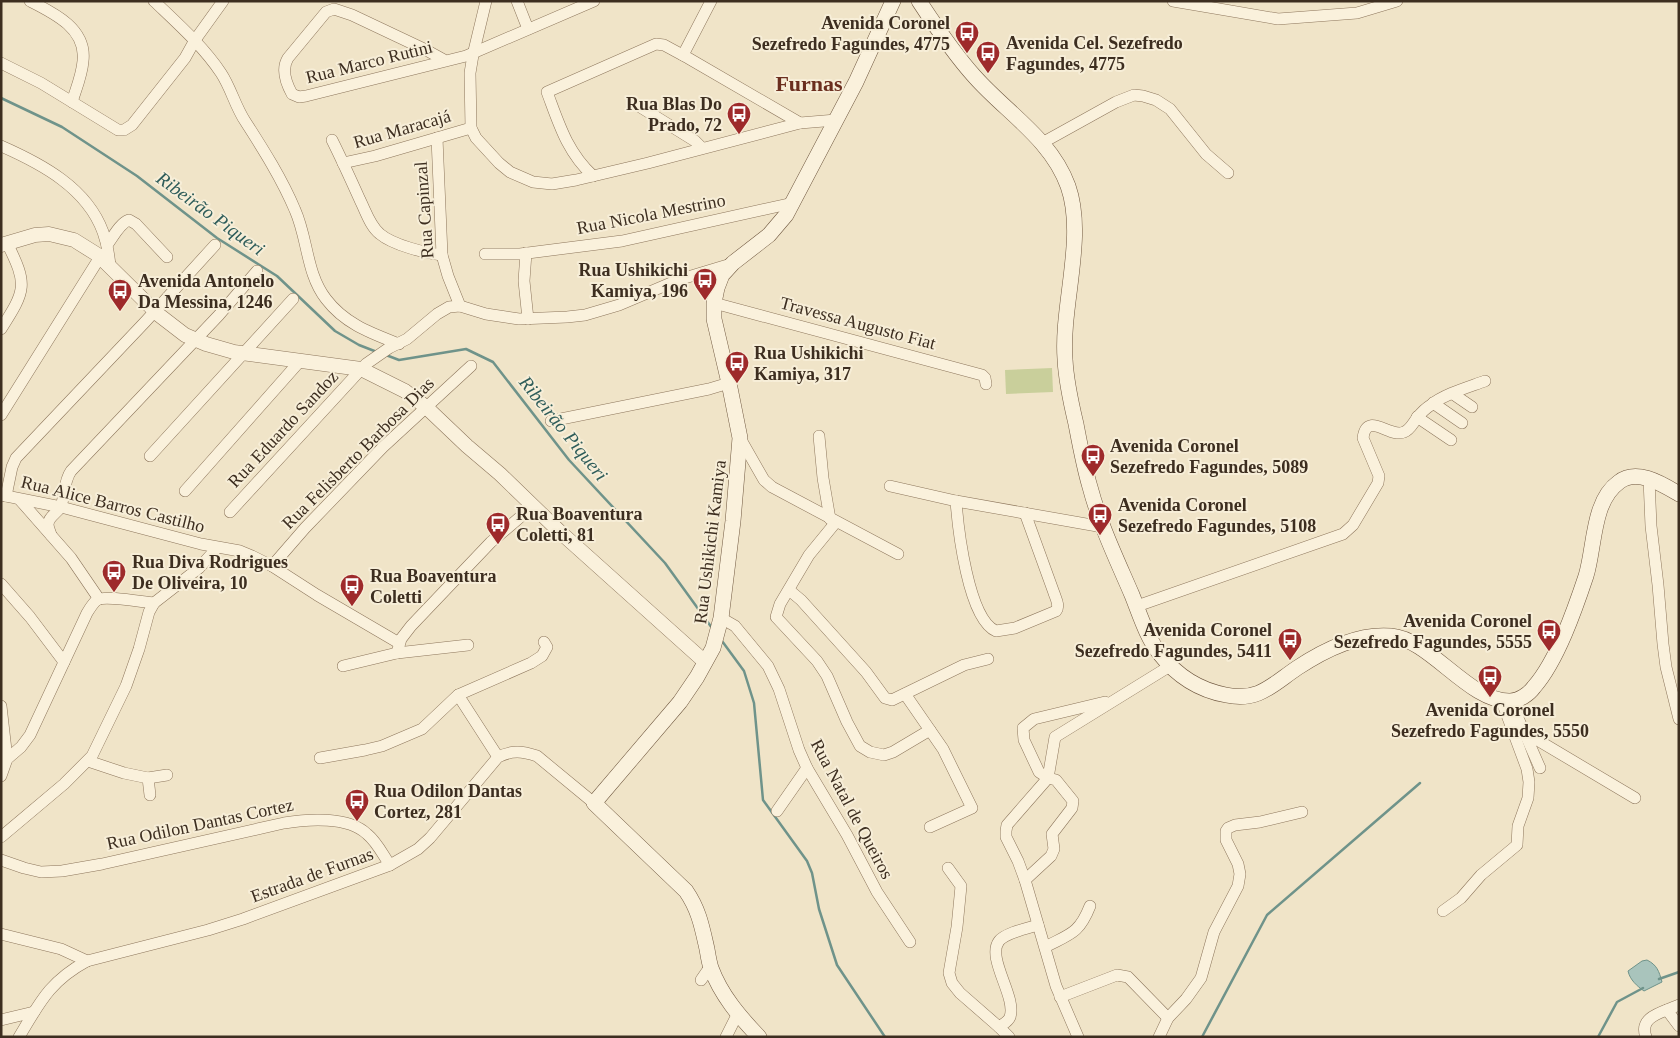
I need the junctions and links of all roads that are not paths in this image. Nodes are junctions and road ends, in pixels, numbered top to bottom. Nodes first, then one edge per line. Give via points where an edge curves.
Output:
1 (30, 1) edge
2 (154, 1) edge
3 (223, 1) edge
4 (486, 1) edge
5 (517, 1) edge
6 (711, 1) edge
7 (919, 1) edge
8 (1173, 1) edge
9 (1397, 1) edge
10 (588, 2) edge
11 (894, 3) edge
12 (528, 29) junction
13 (195, 40) junction
14 (474, 51) junction
15 (683, 55) junction
16 (446, 61) junction
17 (1, 63) edge
18 (72, 102) junction
19 (637, 104) dead end
20 (836, 120) junction
21 (800, 123) junction
22 (471, 128) junction
23 (437, 138) junction
24 (332, 140) dead end
25 (1042, 143) junction
26 (3, 148) edge
27 (702, 148) junction
28 (343, 163) junction
29 (1228, 173) dead end
30 (593, 176) junction
31 (793, 203) junction
32 (4, 244) edge
33 (107, 245) junction
34 (215, 245) dead end
35 (526, 253) junction
36 (485, 254) dead end
37 (442, 255) junction
38 (168, 257) dead end
39 (105, 262) junction
40 (733, 263) junction
41 (257, 271) dead end
42 (293, 299) dead end
43 (714, 303) junction
44 (460, 306) junction
45 (156, 311) junction
46 (528, 319) junction
47 (1, 329) edge
48 (195, 339) junction
49 (394, 346) junction
50 (245, 353) junction
51 (300, 361) junction
52 (471, 366) dead end
53 (361, 369) junction
54 (1485, 381) dead end
55 (729, 383) junction
56 (986, 384) dead end
57 (1453, 394) junction
58 (1432, 403) junction
59 (1472, 406) dead end
60 (426, 407) junction
61 (1, 415) edge
62 (1417, 417) junction
63 (551, 421) dead end
64 (1462, 423) dead end
65 (819, 436) dead end
66 (740, 438) junction
67 (1451, 440) dead end
68 (150, 456) dead end
69 (1649, 479) junction
70 (890, 486) dead end
71 (185, 491) dead end
72 (1679, 494) edge
73 (4, 495) edge
74 (20, 500) junction
75 (956, 501) junction
76 (532, 506) junction
77 (61, 507) junction
78 (230, 512) dead end
79 (1025, 513) junction
80 (833, 520) junction
81 (1103, 526) junction
82 (51, 535) junction
83 (217, 548) junction
84 (898, 554) dead end
85 (272, 566) junction
86 (1, 584) edge
87 (789, 590) junction
88 (99, 598) junction
89 (154, 603) junction
90 (1137, 606) junction
91 (721, 621) junction
92 (544, 642) dead end
93 (468, 645) dead end
94 (398, 648) junction
95 (988, 659) dead end
96 (64, 662) junction
97 (705, 662) junction
98 (343, 666) dead end
99 (1170, 666) junction
100 (905, 694) junction
101 (458, 695) junction
102 (1116, 699) junction
103 (1506, 701) junction
104 (1, 706) edge
105 (1679, 719) edge
106 (930, 730) junction
107 (1524, 732) junction
108 (498, 757) junction
109 (320, 758) dead end
110 (7, 759) junction
111 (88, 761) junction
112 (807, 768) junction
113 (1540, 768) dead end
114 (167, 775) dead end
115 (1, 776) edge
116 (148, 778) junction
117 (1048, 778) junction
118 (150, 795) dead end
119 (1635, 798) dead end
120 (594, 803) junction
121 (777, 811) dead end
122 (1302, 812) dead end
123 (930, 827) dead end
124 (1, 838) edge
125 (1, 860) edge
126 (390, 865) junction
127 (948, 868) dead end
128 (1025, 880) junction
129 (1090, 906) dead end
130 (1443, 911) dead end
131 (1038, 925) junction
132 (1, 934) edge
133 (910, 942) dead end
134 (1045, 947) junction
135 (87, 961) junction
136 (1060, 997) junction
137 (1679, 1005) edge
138 (1667, 1010) junction
139 (34, 1012) junction
140 (737, 1014) junction
141 (1168, 1018) junction
142 (1, 1020) edge
143 (1679, 1026) edge
144 (999, 1027) junction
145 (19, 1037) edge
146 (726, 1037) edge
147 (759, 1037) edge
148 (1009, 1037) edge
149 (1078, 1037) edge
150 (1159, 1037) edge
151 (1646, 1037) edge

1 - 18 street via 56,14 69,25 82,46 83,61
2 - 13 street
3 - 13 street
4 - 14 street
5 - 12 street
6 - 15 street
7 - 25 main road via 975,78
8 - 9 street via 1278,19 1357,14
10 - 12 street, Rua Marco Rutini
11 - 20 main road, Rua Ushikichi Kamiya
12 - 14 street, Rua Marco Rutini
13 - 18 street via 178,68 132,125 124,130 118,130
13 - 49 street via 221,73 240,114 290,197 312,272 324,297 341,315
14 - 16 street, Rua Marco Rutini
14 - 22 street via 470,85
15 - 21 street
15 - 30 street via 656,44 546,92 567,143 580,164
16 - 16 street, Rua Marco Rutini via 299,97 290,90 284,70 288,58 326,12 334,9
17 - 18 street
19 - 27 street
20 - 21 street
20 - 31 main road, Rua Ushikichi Kamiya
21 - 27 street
22 - 23 street, Rua Maracajá
22 - 30 street via 487,152 519,177 543,184
23 - 28 street, Rua Maracajá
23 - 37 street, Rua Capinzal
24 - 28 street
25 - 29 street via 1116,102 1134,95 1144,96 1170,109 1206,154
25 - 81 main road via 1053,156 1073,202 1074,232 1065,359 1089,487
26 - 33 street via 50,172 78,193 98,220
27 - 30 street
28 - 37 street via 379,233 405,245
31 - 35 street, Rua Nicola Mestrino via 622,242
31 - 40 main road, Rua Ushikichi Kamiya via 769,235
32 - 39 street via 48,234 74,240
32 - 47 street via 17,265 22,287 17,304
33 - 38 street via 129,220
33 - 39 street
34 - 45 street
35 - 36 street, Rua Nicola Mestrino
35 - 46 street via 524,281
37 - 44 street, Rua Capinzal
39 - 45 street
39 - 61 street
40 - 43 main road, Rua Ushikichi Kamiya via 722,275
40 - 46 street via 678,280 601,311
41 - 48 street
42 - 50 street
43 - 55 main road, Rua Ushikichi Kamiya via 714,319
43 - 56 street, Travessa Augusto Fiat via 982,375
44 - 46 street via 481,313
44 - 49 street, Rua Eduardo Sandoz via 444,309
45 - 48 street via 176,329
45 - 73 street via 16,458
48 - 50 street via 225,350
48 - 77 street via 70,471
49 - 53 street, Rua Eduardo Sandoz
50 - 51 street
50 - 68 street
51 - 53 street
51 - 71 street
52 - 60 street, Rua Felisberto Barbosa Dias
53 - 60 street via 405,391
53 - 78 street, Rua Eduardo Sandoz
54 - 57 street
55 - 63 street
55 - 66 main road, Rua Ushikichi Kamiya
57 - 58 street
57 - 59 street
58 - 62 street
58 - 64 street
60 - 76 street
60 - 85 street, Rua Felisberto Barbosa Dias via 383,447
62 - 67 street
62 - 90 street via 1402,434 1372,425 1366,428 1363,438 1379,476 1378,483 1348,530
65 - 80 street via 823,478
66 - 80 street via 764,480
66 - 91 main road, Rua Ushikichi Kamiya
69 - 72 main road
69 - 103 main road via 1627,478 1618,482 1606,496 1598,515 1587,573 1554,658 1531,691
69 - 105 street via 1663,644
70 - 75 street
73 - 74 street, Rua Alice Barros Castilho
74 - 77 street, Rua Alice Barros Castilho
74 - 82 street
75 - 79 street
75 - 79 street via 971,591 992,629 1000,631 1015,628 1058,609
76 - 94 street via 468,565 411,626
76 - 97 street
77 - 82 street via 49,520
77 - 83 street, Rua Alice Barros Castilho
79 - 81 street
80 - 84 street
80 - 87 street
81 - 90 main road
82 - 88 street via 72,558
83 - 85 street via 240,551
83 - 89 street via 199,568
85 - 94 street
86 - 96 street
87 - 100 street via 866,672 885,698 892,700
87 - 106 street via 776,617 820,665 860,746 884,755
88 - 89 street
88 - 96 street via 87,613
89 - 111 street via 126,686 97,749
90 - 99 main road via 1158,653
91 - 97 main road, Rua Ushikichi Kamiya
91 - 112 street, Rua Natal de Queiros via 735,626 772,673
92 - 101 street via 546,651 531,663
93 - 94 street
94 - 98 street
95 - 100 street via 964,665
96 - 110 street via 30,735
97 - 120 main road, Rua Ushikichi Kamiya via 680,702
99 - 102 street
99 - 103 main road via 1202,689 1250,697 1265,691 1314,657 1345,642 1396,636 1418,646 1465,682
100 - 106 street
101 - 108 street
101 - 109 street via 422,729 382,746
102 - 117 street via 1055,736
102 - 117 street via 1034,719 1023,728 1024,740 1035,764 1039,772
103 - 107 street
103 - 130 street via 1529,782 1516,845
104 - 110 street
106 - 123 street via 944,749 972,808
107 - 113 street
107 - 119 street
108 - 120 street via 508,752 537,756
108 - 126 street, Estrada de Furnas via 430,838
110 - 115 street
111 - 116 street
111 - 124 street
112 - 121 street
112 - 133 street, Rua Natal de Queiros via 877,892
114 - 116 street
116 - 118 street
117 - 128 street via 1007,826 1006,837
117 - 128 street via 1056,780 1072,801 1072,808 1052,834 1054,849 1051,856
120 - 140 main road via 686,891 695,904 700,917 706,973
122 - 141 street via 1235,825 1226,831 1226,840 1238,864 1238,886 1214,932 1201,978
125 - 126 street, Rua Odilon Dantas Cortez via 41,872 62,871 308,819 360,828 372,838
126 - 135 street, Estrada de Furnas via 243,920
127 - 144 street via 961,886 949,974 960,994
128 - 131 street
129 - 134 street via 1077,930
131 - 134 street
131 - 144 street via 1007,935 997,944 997,958 1011,1012 1008,1020
132 - 135 street via 61,950
134 - 136 street
135 - 139 street, Estrada de Furnas via 55,983
136 - 141 street via 1117,975 1128,977
136 - 149 street
137 - 138 street
138 - 143 street
138 - 151 street via 1648,1018 1644,1031
139 - 142 street
139 - 145 street, Estrada de Furnas
140 - 146 street
140 - 147 main road
141 - 150 street
144 - 148 street

